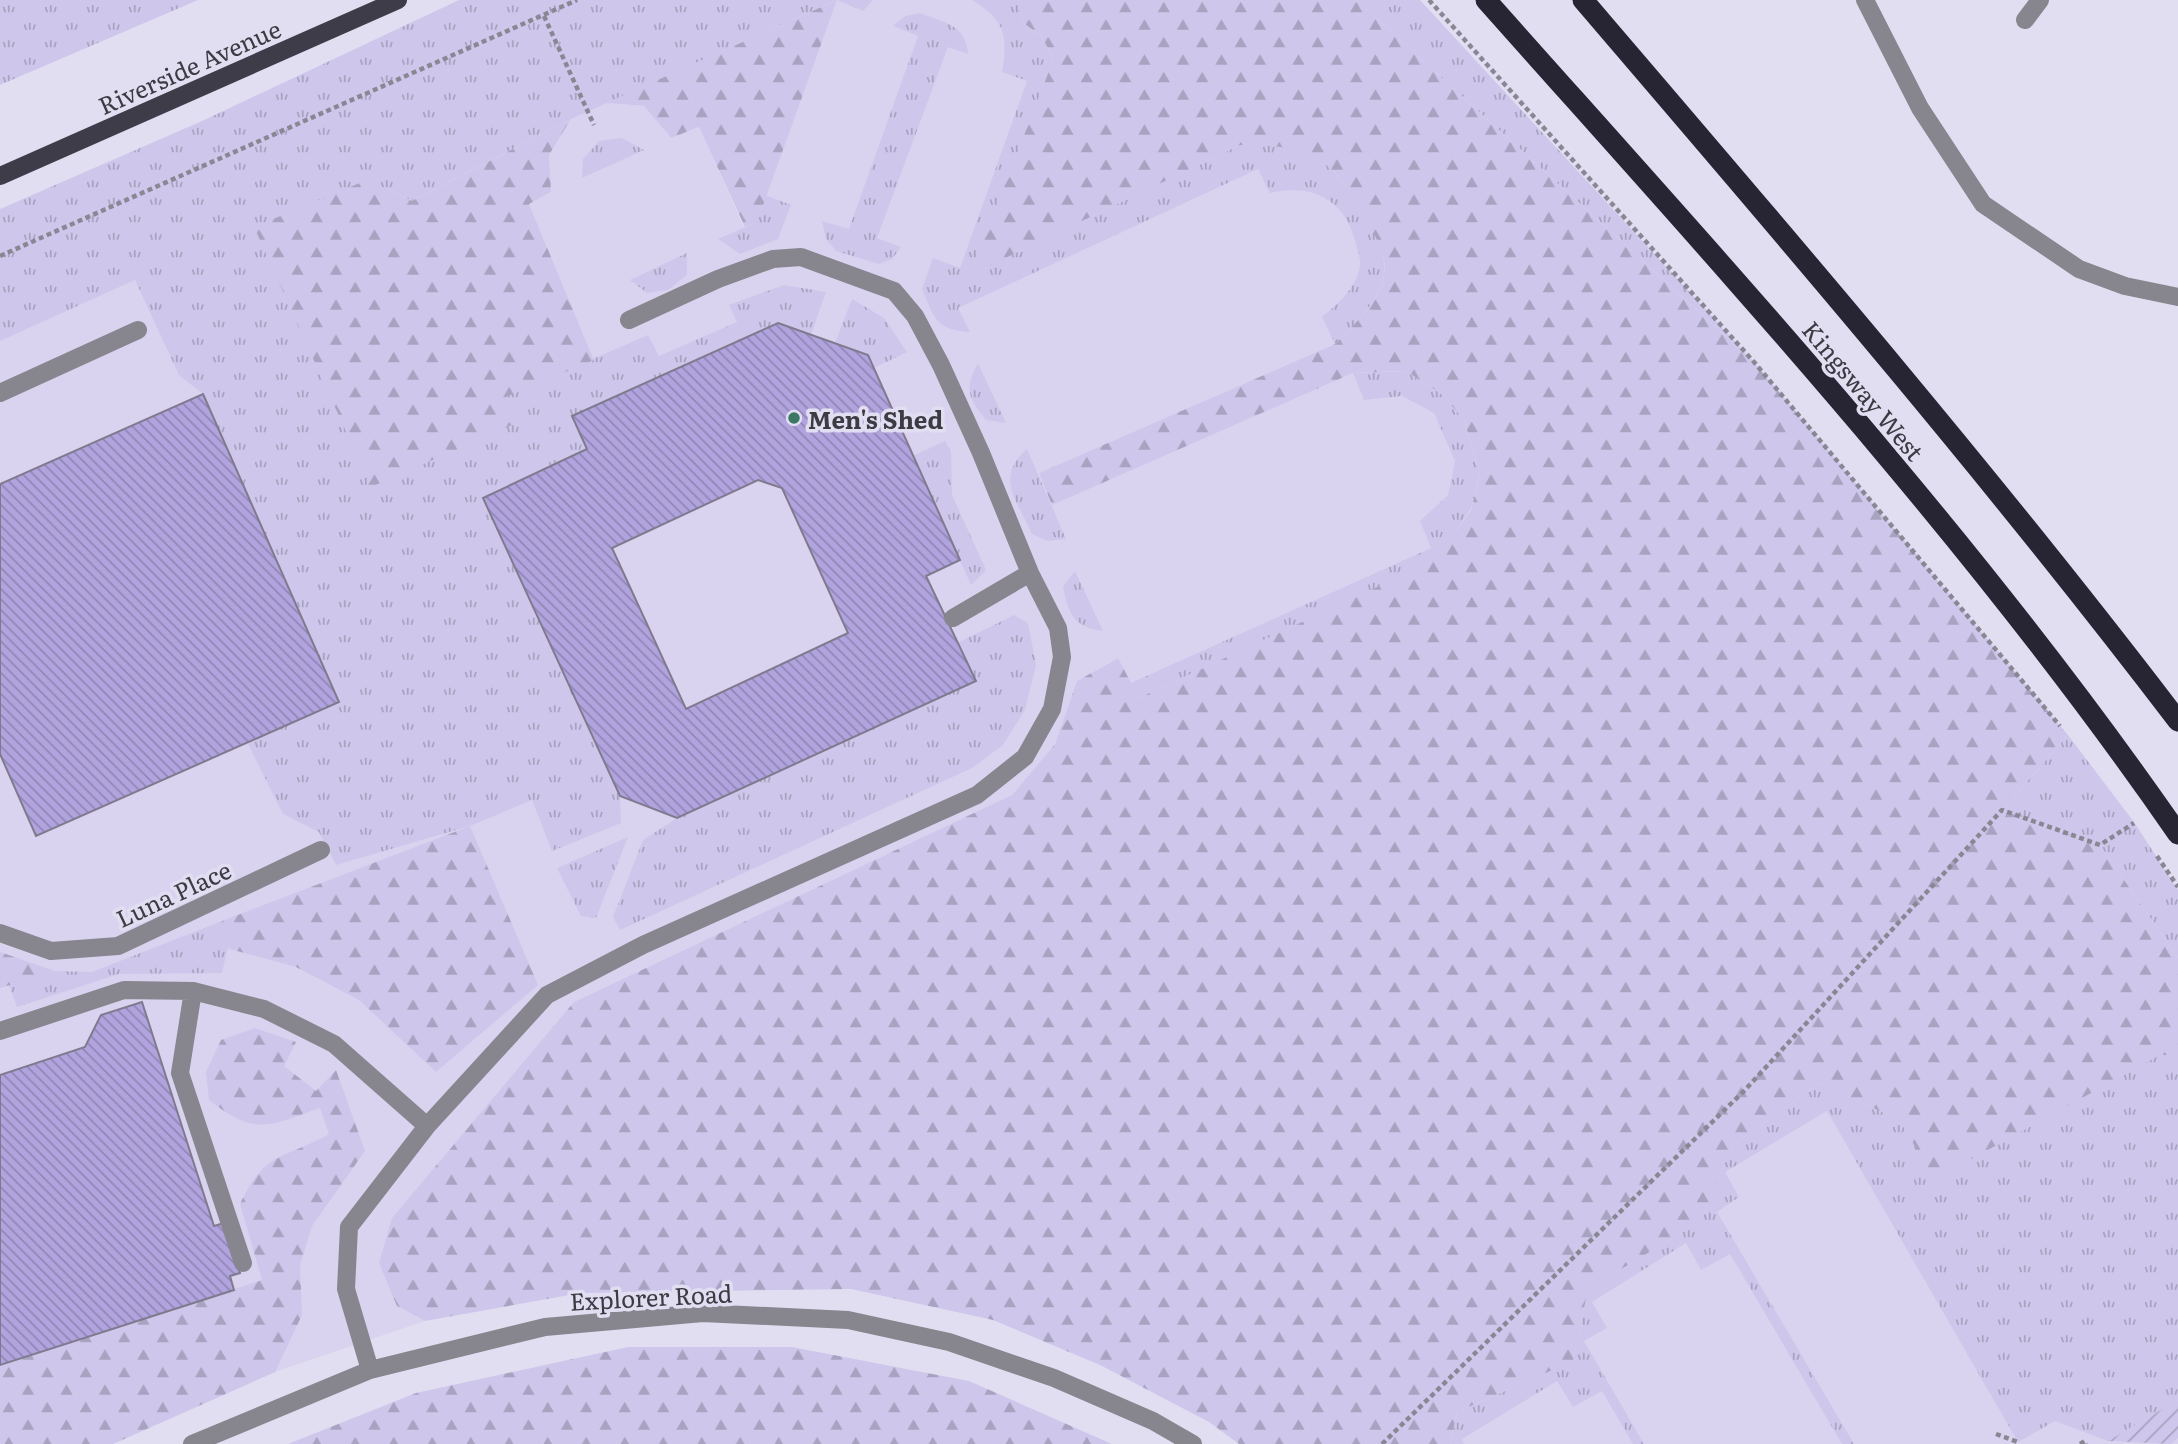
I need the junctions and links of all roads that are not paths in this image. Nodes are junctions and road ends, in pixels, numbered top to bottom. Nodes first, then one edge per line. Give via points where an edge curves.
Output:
1 (398, 0) edge
2 (1486, 0) edge
3 (1583, 0) edge
4 (1865, 0) edge
5 (2040, 0) edge
6 (2025, 20) dead end
7 (0, 176) edge
8 (2178, 297) edge
9 (629, 320) dead end
10 (138, 330) dead end
11 (0, 393) edge
12 (1030, 573) junction
13 (953, 618) dead end
14 (2178, 721) edge
15 (2178, 834) edge
16 (321, 850) dead end
17 (0, 933) edge
18 (193, 991) junction
19 (0, 1031) edge
20 (427, 1126) junction
21 (243, 1263) dead end
22 (370, 1370) junction
23 (192, 1444) edge
24 (1193, 1444) edge

1 - 7 main road, Riverside Avenue
2 - 15 highway, Kingsway West via 1811,366 2016,613 2118,746
3 - 14 highway, Kingsway West via 1874,340 2062,569
4 - 8 street via 1920,108 1983,204 2079,269 2125,286
5 - 6 street
9 - 12 street via 773,259 801,257 894,291 915,316 942,365
10 - 11 street
12 - 13 street
12 - 20 street via 1058,628 1062,657 1052,709 1025,757 977,795 643,945 547,995
16 - 17 street, Luna Place via 118,946 51,951
18 - 19 street via 124,990
18 - 20 street via 264,1009 334,1044
18 - 21 street via 180,1073
20 - 22 street via 349,1227 346,1289
22 - 23 street, Explorer Road
22 - 24 street, Explorer Road via 545,1326 702,1313 848,1320 949,1342 1054,1378 1153,1421

